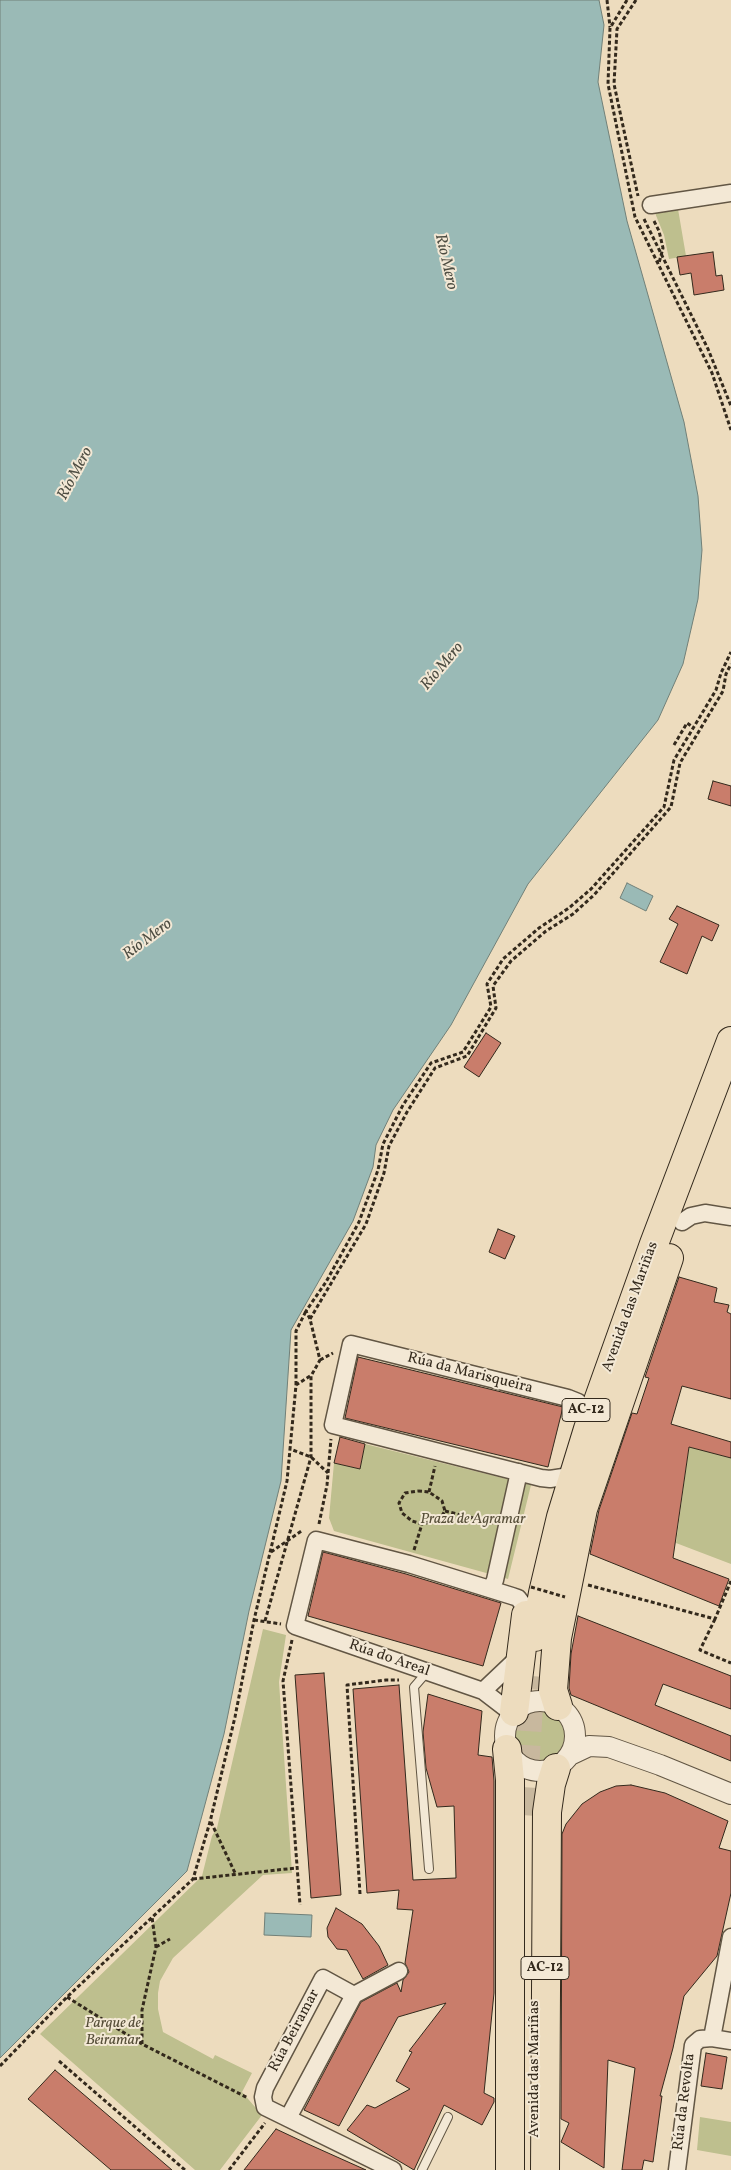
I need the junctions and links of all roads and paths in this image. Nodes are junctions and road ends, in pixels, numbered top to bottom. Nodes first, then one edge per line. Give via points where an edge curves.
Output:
1 (607, 0) edge
2 (610, 28) dead end
3 (731, 193) edge
4 (651, 205) joint
5 (659, 264) dead end
6 (731, 652) edge
7 (731, 664) edge
8 (694, 728) junction
9 (674, 745) dead end
10 (731, 1041) edge
11 (731, 1082) edge
12 (701, 1122) junction
13 (704, 1150) junction
14 (731, 1217) edge
15 (682, 1222) junction
16 (306, 1311) junction
17 (310, 1319) junction
18 (311, 1376) junction
19 (296, 1385) junction
20 (586, 1411) junction
21 (333, 1425) junction
22 (290, 1449) junction
23 (439, 1452) junction
24 (311, 1457) junction
25 (520, 1472) junction
26 (328, 1473) junction
27 (563, 1477) junction
28 (429, 1492) junction
29 (445, 1510) junction
30 (320, 1519) junction
31 (422, 1524) junction
32 (507, 1526) junction
33 (311, 1531) junction
34 (288, 1539) junction
35 (270, 1553) junction
36 (409, 1564) junction
37 (731, 1581) edge
38 (567, 1588) junction
39 (491, 1589) junction
40 (529, 1599) junction
41 (716, 1619) junction
42 (254, 1620) junction
43 (295, 1626) junction
44 (534, 1644) junction
45 (731, 1663) edge
46 (427, 1672) junction
47 (414, 1687) junction
48 (483, 1691) junction
49 (514, 1713) junction
50 (564, 1714) junction
51 (608, 1747) junction
52 (507, 1749) junction
53 (563, 1761) junction
54 (731, 1794) edge
55 (210, 1822) junction
56 (296, 1868) junction
57 (429, 1869) dead end
58 (236, 1875) junction
59 (193, 1879) junction
60 (360, 1894) dead end
61 (300, 1905) dead end
62 (152, 1916) junction
63 (731, 1938) edge
64 (170, 1939) dead end
65 (156, 1946) junction
66 (398, 1971) dead end
67 (354, 1995) junction
68 (67, 1997) junction
69 (712, 2038) junction
70 (731, 2042) edge
71 (142, 2044) junction
72 (59, 2061) dead end
73 (0, 2066) edge
74 (275, 2113) junction
75 (448, 2117) dead end
76 (185, 2170) edge
77 (229, 2170) edge
78 (392, 2170) edge
79 (422, 2170) edge
80 (510, 2170) edge
81 (521, 2170) edge
82 (535, 2170) edge
83 (545, 2170) edge
84 (677, 2170) edge

1 - 2 path
3 - 4 street
4 - 5 path via 663,248
6 - 8 path via 716,690
7 - 17 path via 723,691 680,763 671,807 574,914 546,931 511,961 493,986 496,1008 467,1056 436,1068 406,1112 389,1146 384,1173 366,1224
8 - 9 path via 687,723
8 - 16 path via 674,760 664,806 590,889 503,959 487,984 491,1007 462,1052 431,1063 403,1105 383,1144 378,1170 359,1222
10 - 12 highway, Avenida das Mariñas / AC-12
11 - 13 highway, Avenida das Mariñas / AC-12
12 - 20 highway, AC-12 via 661,1208 592,1386
12 - 44 highway, Avenida das Mariñas / AC-12 via 588,1429 561,1517 542,1593
13 - 15 highway, AC-12
13 - 44 highway, Avenida das Mariñas / AC-12 via 634,1333 586,1472
14 - 15 street via 705,1213
15 - 38 highway, AC-12 via 587,1496
16 - 17 path
16 - 19 path via 296,1330
17 - 18 path via 320,1360
18 - 19 path
18 - 24 path
19 - 22 path
20 - 21 street, Rúa da Marisqueira via 578,1402 568,1398 351,1344
20 - 27 highway, AC-12
21 - 23 street
21 - 26 path
22 - 24 path
22 - 35 path via 287,1481
23 - 25 street
23 - 28 path
24 - 26 path
24 - 34 path
25 - 27 street via 550,1479
25 - 32 street
26 - 30 path
27 - 40 highway, AC-12
28 - 29 path via 442,1501
28 - 31 path via 405,1493 399,1503 402,1513
29 - 31 path via 439,1520
29 - 32 path
30 - 33 path
30 - 33 path
31 - 36 path
32 - 39 street
33 - 34 path
33 - 36 street
33 - 43 street
34 - 35 path
34 - 42 path via 265,1622
35 - 42 path
36 - 39 street
37 - 41 path
38 - 40 path, bridge
38 - 41 path
38 - 50 highway, AC-12 via 553,1690
39 - 40 street
40 - 44 highway, AC-12
41 - 45 path via 700,1650
42 - 55 path
43 - 46 street, Rúa do Areal
43 - 56 path via 283,1681
44 - 48 street
44 - 49 highway, AC-12
46 - 47 lane
46 - 48 street, Rúa do Areal
47 - 57 lane
47 - 60 path via 401,1680 347,1685
48 - 49 street, Rúa do Areal
49 - 50 street via 533,1702 546,1702
49 - 52 street via 505,1730
50 - 51 street
50 - 53 street via 575,1738
51 - 53 street via 589,1746
51 - 54 street
52 - 53 street via 515,1762 528,1769 542,1772
52 - 80 highway, AC-12 via 510,1780
53 - 83 highway, AC-12 via 551,1784 547,1812
55 - 58 path
55 - 59 path
56 - 58 path
56 - 61 path
58 - 59 path
59 - 62 path
62 - 65 path
62 - 68 path
63 - 69 street
64 - 65 path
65 - 71 path via 143,2002
66 - 67 street
67 - 74 street
67 - 74 street, Rúa Beiramar via 324,1978 265,2088
68 - 71 path
68 - 73 path
69 - 70 street, Rúa da Revolta
69 - 84 street, Rúa da Revolta via 700,2039 693,2045
71 - 74 path
72 - 76 path
74 - 77 path
74 - 78 street
75 - 79 lane
81 - 82 highway, Avenida das Mariñas / AC-12 via 529,1848

